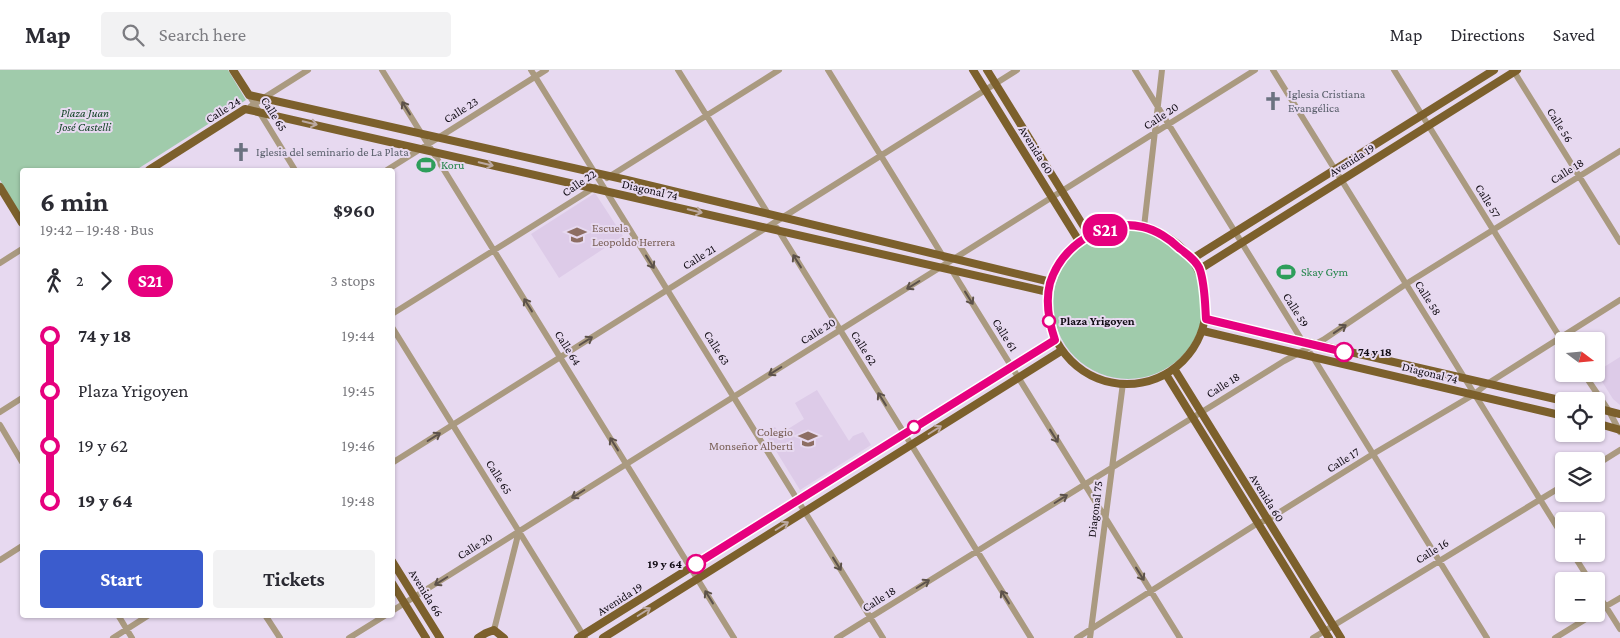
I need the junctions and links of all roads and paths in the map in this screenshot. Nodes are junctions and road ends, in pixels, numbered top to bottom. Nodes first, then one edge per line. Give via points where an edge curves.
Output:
1 (233, 70) edge
2 (308, 70) edge
3 (382, 70) edge
4 (531, 70) edge
5 (546, 70) edge
6 (678, 70) edge
7 (779, 70) edge
8 (828, 70) edge
9 (973, 70) edge
10 (987, 70) edge
11 (1017, 70) edge
12 (1135, 70) edge
13 (1162, 70) edge
14 (1255, 70) edge
15 (1273, 70) edge
16 (1394, 70) edge
17 (1494, 70) edge
18 (1515, 71) edge
19 (535, 77) junction
20 (996, 83) junction
21 (986, 91) junction
22 (249, 95) junction
23 (263, 98) junction
24 (254, 104) junction
25 (1158, 107) junction
26 (245, 109) junction
27 (259, 112) junction
28 (706, 115) junction
29 (1422, 115) junction
30 (1168, 124) junction
31 (1428, 126) junction
32 (1154, 134) junction
33 (422, 135) junction
34 (437, 138) junction
35 (427, 148) junction
36 (1620, 151) edge
37 (881, 157) junction
38 (153, 168) edge
39 (294, 168) edge
40 (391, 168) edge
41 (1335, 169) junction
42 (596, 174) junction
43 (1579, 176) junction
44 (609, 177) junction
45 (1341, 180) junction
46 (601, 182) junction
47 (0, 187) edge
48 (593, 188) junction
49 (606, 191) junction
50 (1062, 191) junction
51 (1052, 197) junction
52 (769, 215) junction
53 (782, 218) junction
54 (20, 220) edge
55 (773, 227) junction
56 (1144, 227) junction
57 (1493, 230) junction
58 (1235, 232) junction
59 (1089, 235) junction
60 (1079, 241) junction
61 (1242, 242) junction
62 (1620, 242) edge
63 (20, 250) edge
64 (494, 251) junction
65 (1192, 259) junction
66 (0, 263) edge
67 (947, 263) junction
68 (1200, 268) junction
69 (1051, 282) junction
70 (1406, 284) junction
71 (668, 290) junction
72 (1048, 292) junction
73 (1620, 300) edge
74 (395, 312) edge
75 (1206, 319) junction
76 (840, 330) junction
77 (1204, 331) junction
78 (395, 332) edge
79 (1556, 332) edge
80 (1567, 332) edge
81 (1055, 340) junction
82 (1555, 340) edge
83 (1308, 345) junction
84 (1061, 351) junction
85 (1298, 353) junction
86 (1312, 356) junction
87 (560, 358) junction
88 (1012, 366) junction
89 (1175, 370) junction
90 (1167, 376) junction
91 (1018, 378) junction
92 (1466, 379) junction
93 (1590, 382) edge
94 (1123, 384) junction
95 (1487, 384) junction
96 (1473, 395) junction
97 (734, 397) junction
98 (20, 399) edge
99 (1555, 399) edge
100 (1605, 410) edge
101 (1610, 411) junction
102 (0, 412) edge
103 (1200, 412) junction
104 (1555, 414) edge
105 (1620, 414) edge
106 (1192, 417) junction
107 (0, 425) edge
108 (453, 425) junction
109 (1605, 426) edge
110 (1619, 430) edge
111 (904, 434) junction
112 (911, 445) junction
113 (1620, 450) edge
114 (1373, 454) junction
115 (20, 459) edge
116 (1605, 459) edge
117 (395, 461) edge
118 (626, 464) junction
119 (1112, 467) junction
120 (1084, 484) junction
121 (1555, 490) edge
122 (1540, 499) junction
123 (798, 500) junction
124 (805, 512) junction
125 (1105, 519) junction
126 (1267, 520) junction
127 (1258, 523) junction
128 (1555, 523) edge
129 (519, 531) junction
130 (20, 547) edge
131 (977, 551) junction
132 (0, 560) edge
133 (1439, 560) junction
134 (395, 566) edge
135 (691, 568) junction
136 (698, 579) junction
137 (395, 588) edge
138 (1151, 591) junction
139 (415, 597) junction
140 (1620, 598) edge
141 (405, 603) junction
142 (1606, 606) joint
143 (395, 609) edge
144 (871, 617) junction
145 (120, 618) edge
146 (144, 618) edge
147 (267, 618) edge
148 (381, 618) edge
149 (1581, 622) edge
150 (1334, 626) junction
151 (126, 629) junction
152 (1092, 629) junction
153 (1620, 629) edge
154 (494, 630) junction
155 (1327, 634) edge
156 (582, 637) edge
157 (113, 638) edge
158 (132, 638) edge
159 (280, 638) edge
160 (349, 638) edge
161 (426, 638) edge
162 (440, 638) edge
163 (478, 638) edge
164 (504, 638) edge
165 (603, 638) edge
166 (734, 638) edge
167 (838, 638) edge
168 (883, 638) edge
169 (1031, 638) edge
170 (1077, 638) edge
171 (1090, 638) edge
172 (1180, 638) edge
173 (1313, 638) edge
174 (1341, 638) edge
175 (1487, 638) edge
176 (1556, 638) edge

1 - 22 main road, Calle 65
2 - 23 street, Calle 24
33 -> 3 street, Calle 64
4 - 19 street, Calle 63
5 - 19 street, Calle 23
6 - 28 street, Calle 62
7 - 28 street, Calle 22
8 - 37 street, Calle 61
9 - 21 main road, Avenida 60
10 - 20 main road, Avenida 60
11 - 20 street, Calle 21
12 - 25 street, Calle 59
13 - 25 street
14 - 30 street, Calle 20
15 - 41 street, Calle 58
16 - 29 street, Calle 57
17 - 29 main road, Avenida 19
18 - 31 main road, Avenida 19
18 - 43 street, Calle 56
19 - 34 street, Calle 23
19 - 42 street, Calle 63
20 - 21 street, Calle 21
20 - 50 main road, Avenida 60
21 - 37 street, Calle 21
21 - 51 main road, Avenida 60
22 - 23 main road, Diagonal 74
22 - 24 street, Calle 65
23 - 24 street, Calle 24
23 - 33 main road, Diagonal 74
24 - 26 street, Calle 24
24 - 27 street, Calle 65
25 - 30 street, Calle 59
25 - 32 street
26 - 27 main road, Diagonal 74
26 - 38 main road, Calle 24
27 -> 35 main road, Diagonal 74
27 - 39 street, Calle 65
28 - 44 street, Calle 22
28 - 52 street, Calle 62
29 - 31 street, Calle 57
29 - 41 main road, Avenida 19
30 - 32 street, Calle 20
30 - 58 street, Calle 59
31 - 45 main road, Avenida 19
31 - 57 street, Calle 57
32 - 50 street, Calle 20
32 - 56 street
33 - 34 main road, Diagonal 74
33 - 35 street, Calle 64
34 - 35 street, Calle 23
34 - 42 main road, Diagonal 74
35 - 40 street, Calle 23
35 -> 48 main road, Diagonal 74
35 - 64 street, Calle 64
36 - 43 street, Calle 18
37 - 53 street, Calle 21
37 - 67 street, Calle 61
41 - 45 street, Calle 58
41 - 58 main road, Avenida 19
42 - 44 main road, Diagonal 74
42 - 46 street, Calle 63
43 - 57 street, Calle 18
43 - 62 street, Calle 56
44 - 46 street, Calle 22
44 - 52 main road, Diagonal 74
45 - 61 main road, Avenida 19
45 - 70 street, Calle 58
46 - 48 street, Calle 22
46 - 49 street, Calle 63
47 - 54 main road
48 - 49 main road, Diagonal 74
48 - 64 street, Calle 22
49 -> 55 main road, Diagonal 74
49 -> 71 street, Calle 63
50 - 51 street, Calle 20
50 - 59 main road, Avenida 60
51 - 60 main road, Avenida 60
51 - 67 street, Calle 20
52 - 53 main road, Diagonal 74
52 - 55 street, Calle 62
53 - 55 street, Calle 21
53 - 67 main road, Diagonal 74
55 - 67 main road, Diagonal 74
55 - 71 street, Calle 21
76 -> 55 street, Calle 62
56 - 59 main road via 1116,226
56 - 65 main road via 1169,239
57 - 70 street, Calle 18
57 - 79 street, Calle 57
58 - 61 street, Calle 59
58 - 65 main road, Avenida 19
59 - 60 main road
60 - 69 main road via 1062,259
61 - 68 main road, Avenida 19
61 - 83 street, Calle 59
63 - 66 street
64 - 74 street, Calle 22
87 -> 64 street, Calle 64
65 - 68 main road
67 - 69 main road, Diagonal 74
67 - 72 main road, Diagonal 74
67 -> 76 street, Calle 20
67 -> 88 street, Calle 61
68 - 75 main road
69 - 72 main road
83 -> 70 street, Calle 18
70 - 92 street, Calle 58
87 -> 71 street, Calle 21
71 - 97 street, Calle 63
72 - 81 main road via 1049,321
73 - 80 street, Calle 17
75 - 77 main road
75 - 83 main road, Diagonal 74
76 -> 97 street, Calle 20
111 -> 76 street, Calle 62
77 - 85 main road, Diagonal 74
77 - 89 main road
78 - 108 street, Calle 65
81 - 84 main road
81 - 88 main road, Avenida 19
82 - 95 street, Calle 17
83 - 85 street, Calle 18
83 - 86 street, Calle 59
83 - 92 main road, Diagonal 74
84 - 91 main road, Avenida 19
84 - 94 main road via 1101,379
85 - 86 main road, Diagonal 74
85 - 103 street, Calle 18
86 - 96 main road, Diagonal 74
86 - 114 street, Calle 59
87 - 108 street, Calle 21
118 -> 87 street, Calle 64
88 - 91 street, Calle 61
88 - 111 main road, Avenida 19
89 - 90 main road
89 - 103 main road, Avenida 60
90 - 94 main road via 1138,384
90 - 106 main road, Avenida 60
112 -> 91 main road, Avenida 19
91 -> 120 street, Calle 61
92 - 95 main road, Diagonal 74
92 - 96 street, Calle 58
93 - 101 street
94 - 119 street, Diagonal 75
95 - 96 street, Calle 17
95 - 99 main road, Diagonal 74
96 - 104 main road, Diagonal 74
96 - 114 street, Calle 17
96 - 122 street, Calle 58
97 - 118 street, Calle 20
97 - 123 street, Calle 63
98 - 102 street
100 - 101 main road
101 - 105 main road
101 - 110 street
103 - 106 street, Calle 18
103 - 126 main road, Avenida 60
106 - 119 street, Calle 18
106 - 127 main road, Avenida 60
107 - 115 street
117 -> 108 street, Calle 21
108 - 129 street, Calle 65
109 - 110 main road
111 - 112 street, Calle 62
111 - 123 main road, Avenida 19
112 - 124 main road, Avenida 19
112 - 131 street, Calle 62
113 - 116 street
114 - 126 street, Calle 17
114 - 133 street, Calle 59
118 -> 129 street, Calle 20
118 - 135 street, Calle 64
119 - 120 street, Calle 18
119 - 125 street, Diagonal 75
120 - 125 street, Calle 61
131 -> 120 street, Calle 18
121 - 122 street, Calle 16
122 - 128 street, Calle 58
122 - 133 street, Calle 16
123 - 124 street, Calle 63
123 - 135 main road, Avenida 19
136 -> 124 main road, Avenida 19
124 -> 144 street, Calle 63
125 -> 138 street, Calle 61
125 - 152 street, Diagonal 75
126 - 127 street, Calle 17
126 - 150 main road, Avenida 60
127 - 138 street, Calle 17
127 - 155 main road, Avenida 60
129 -> 139 street, Calle 20
129 - 154 street
129 - 156 street, Calle 65
130 - 132 street
144 -> 131 street, Calle 18
169 -> 131 street, Calle 62
133 - 150 street, Calle 16
133 - 175 street, Calle 59
134 - 139 main road, Avenida 66
135 - 136 street, Calle 64
135 - 156 main road, Avenida 19
165 -> 136 main road, Avenida 19
166 -> 136 street, Calle 64
137 - 141 main road, Avenida 66
138 - 152 street, Calle 17
138 - 172 street, Calle 61
139 - 141 street, Calle 20
139 - 162 main road, Avenida 66
140 - 142 street
141 - 143 street, Calle 20
141 - 161 main road, Avenida 66
142 - 153 street
144 - 167 street, Calle 18
144 - 168 street, Calle 63
145 - 151 street
146 - 151 street
147 - 159 street
148 - 160 street
149 - 176 street
150 - 155 street, Calle 16
150 - 174 main road, Avenida 60
151 - 157 street
151 - 158 street
152 - 170 street, Calle 17
152 - 171 street, Diagonal 75
154 - 163 main road
154 - 164 main road
155 - 173 street, Calle 16

